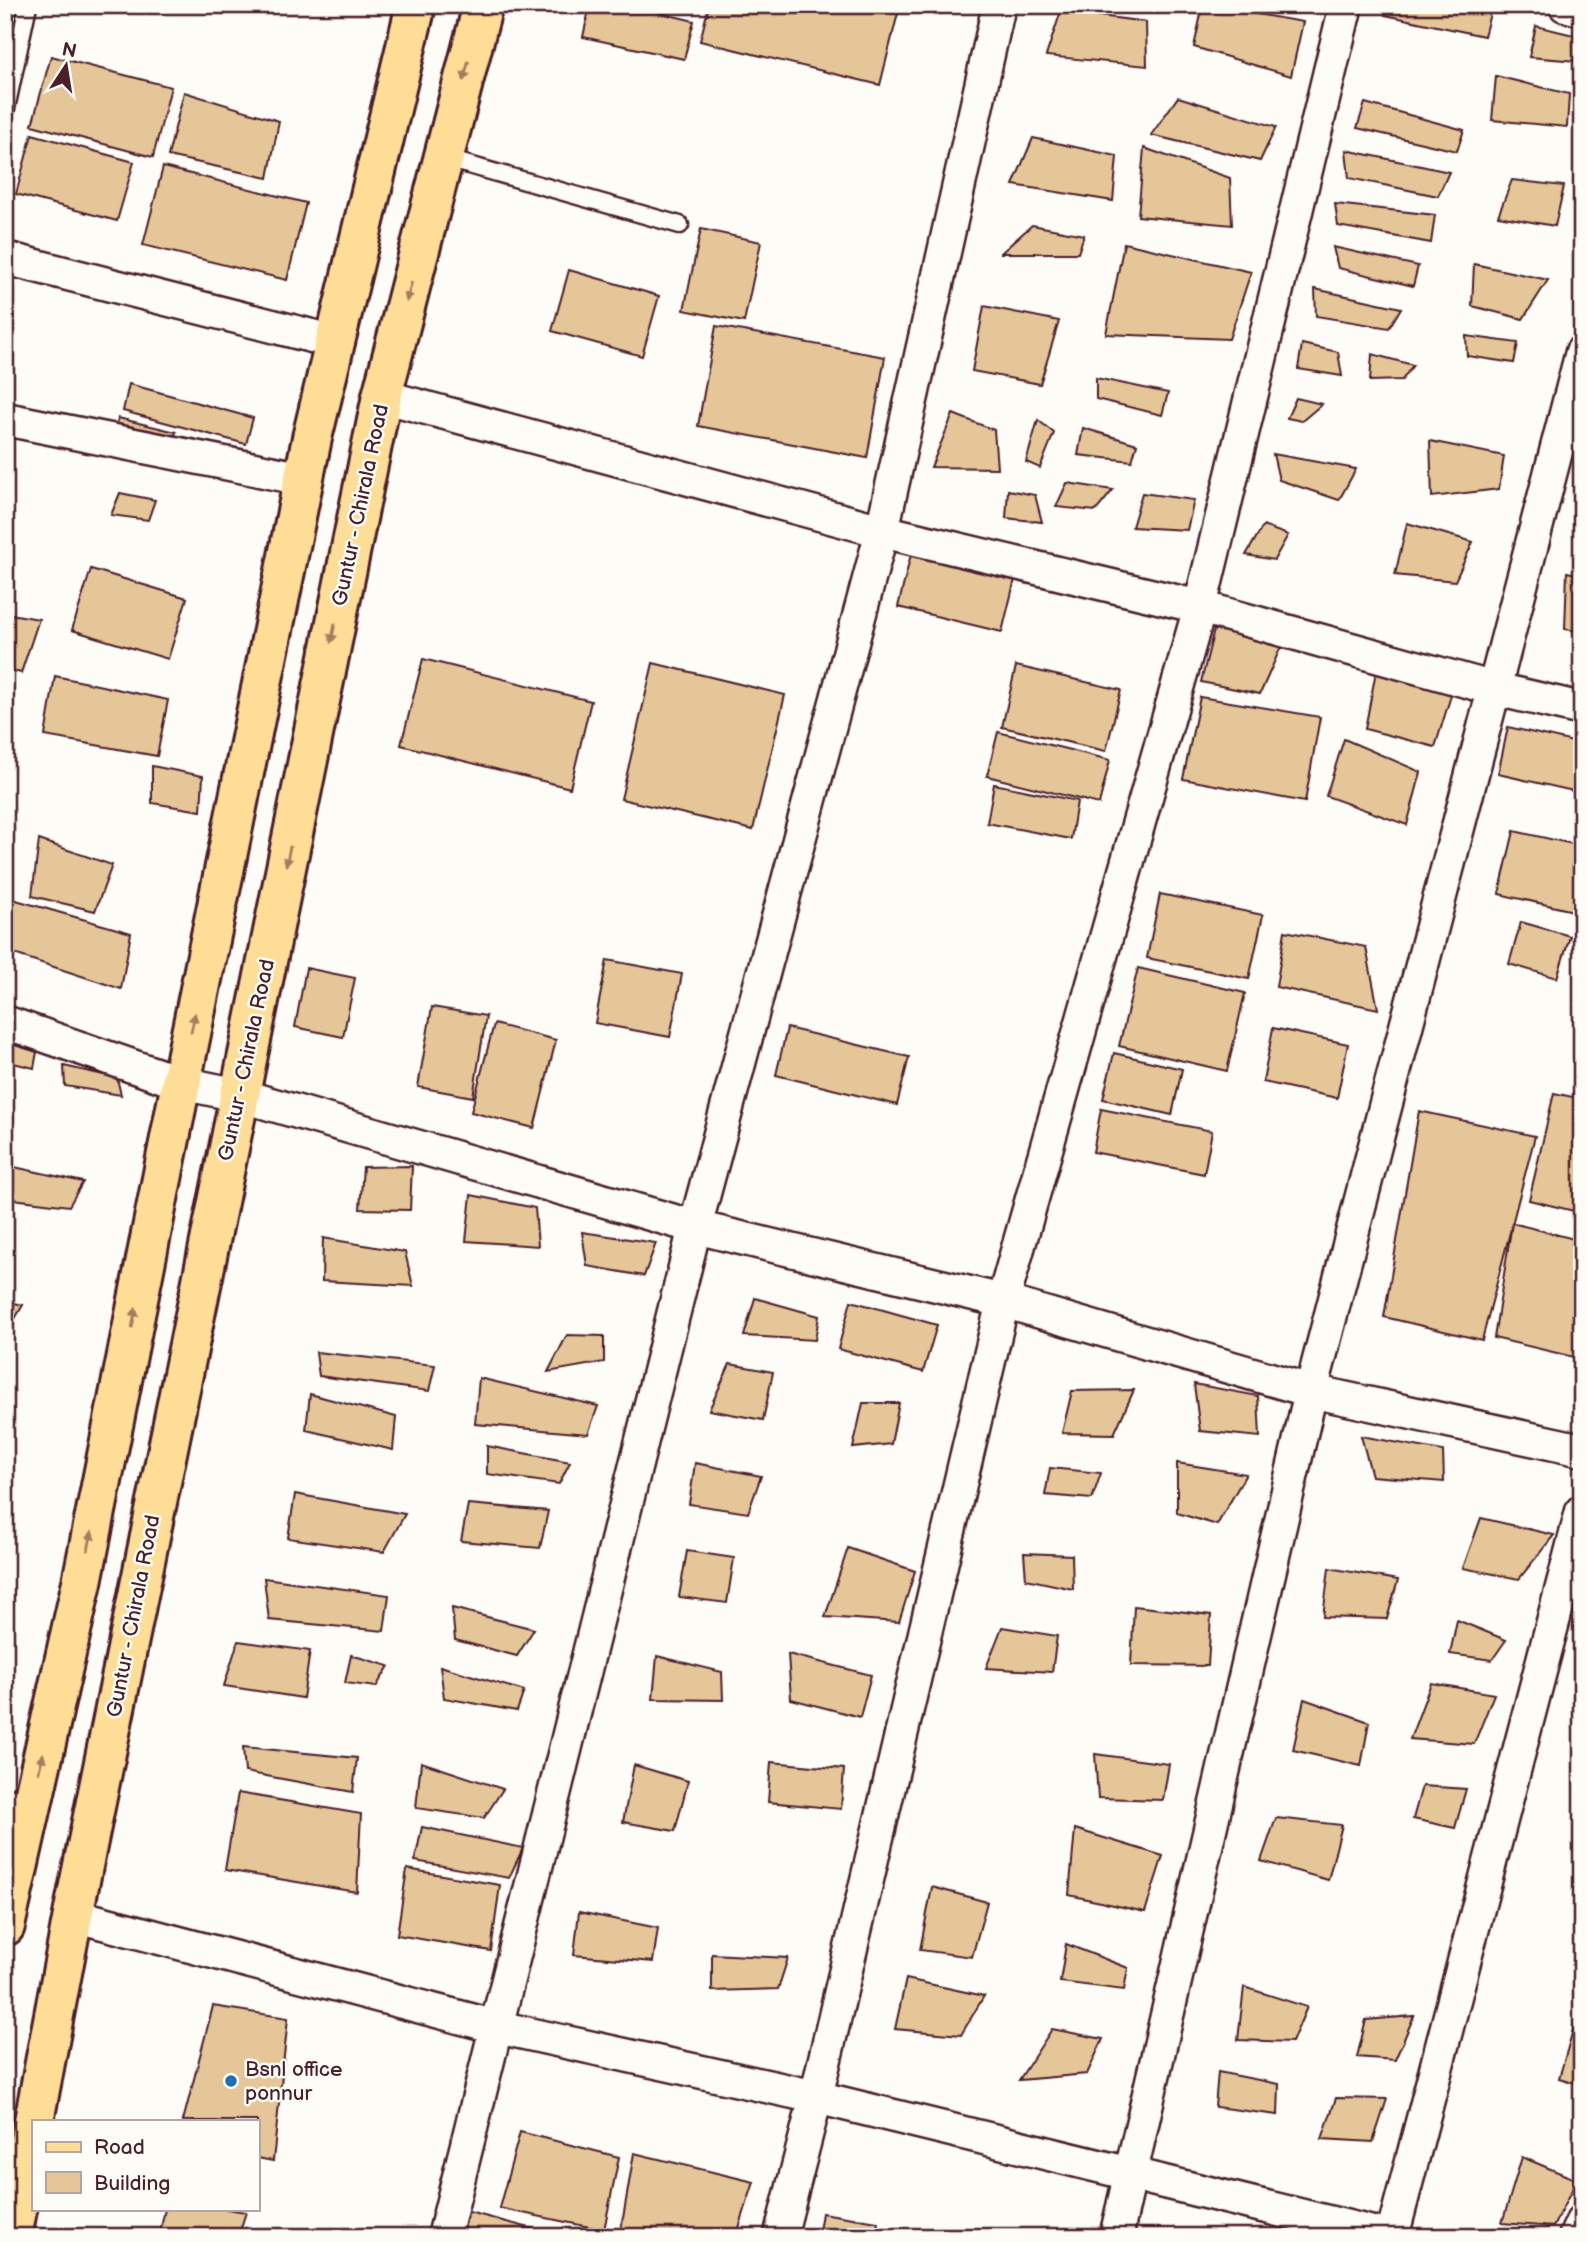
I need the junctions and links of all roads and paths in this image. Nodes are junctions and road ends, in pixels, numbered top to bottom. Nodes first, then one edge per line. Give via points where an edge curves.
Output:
1 (28, 5) edge
2 (416, 5) edge
3 (483, 5) edge
4 (999, 5) edge
5 (1346, 5) edge
6 (1565, 5) edge
7 (1582, 10) edge
8 (5, 113) edge
9 (444, 159) junction
10 (680, 225) dead end
11 (5, 258) edge
12 (335, 342) junction
13 (1582, 352) edge
14 (382, 396) junction
15 (5, 419) edge
16 (304, 479) junction
17 (883, 531) junction
18 (1200, 607) junction
19 (1495, 689) junction
20 (1582, 709) edge
21 (5, 1022) edge
22 (181, 1083) junction
23 (239, 1095) junction
24 (695, 1227) junction
25 (1003, 1301) junction
26 (1311, 1391) junction
27 (1582, 1450) edge
28 (1582, 1511) edge
29 (14, 1802) edge
30 (73, 1915) junction
31 (5, 1926) edge
32 (497, 2027) junction
33 (816, 2097) junction
34 (33, 2120) edge
35 (32, 2127) edge
36 (1132, 2174) junction
37 (1582, 2221) edge
38 (12, 2237) edge
39 (444, 2237) edge
40 (780, 2237) edge
41 (1116, 2237) edge
42 (1391, 2237) edge
43 (1575, 2237) edge

1 - 8 lane
2 - 12 main road
3 -> 9 main road, Guntur - Chirala Road
4 - 17 street
5 - 18 street
6 - 7 street
9 - 10 lane
9 -> 14 main road, Guntur - Chirala Road
11 - 12 street
12 - 16 main road
13 - 19 street
14 - 17 street
14 -> 23 main road, Guntur - Chirala Road
15 - 16 street
22 -> 16 main road
17 - 18 street
17 - 24 street
18 - 19 street
18 - 25 street
19 - 20 street
19 - 26 street
21 - 22 street
22 - 23 street
29 -> 22 main road via 85,1568
23 - 24 street
23 - 30 main road, Guntur - Chirala Road
24 - 25 street
24 - 32 street
25 - 26 street
25 - 33 street
26 - 27 street
26 - 36 street
28 - 42 street
29 - 31 main road
30 - 32 street
30 - 34 main road, Guntur - Chirala Road
32 - 33 street
32 - 39 street
33 - 36 street
33 - 40 street
35 - 38 main road, Guntur - Chirala Road
36 - 41 street
36 - 42 street
37 - 43 street

